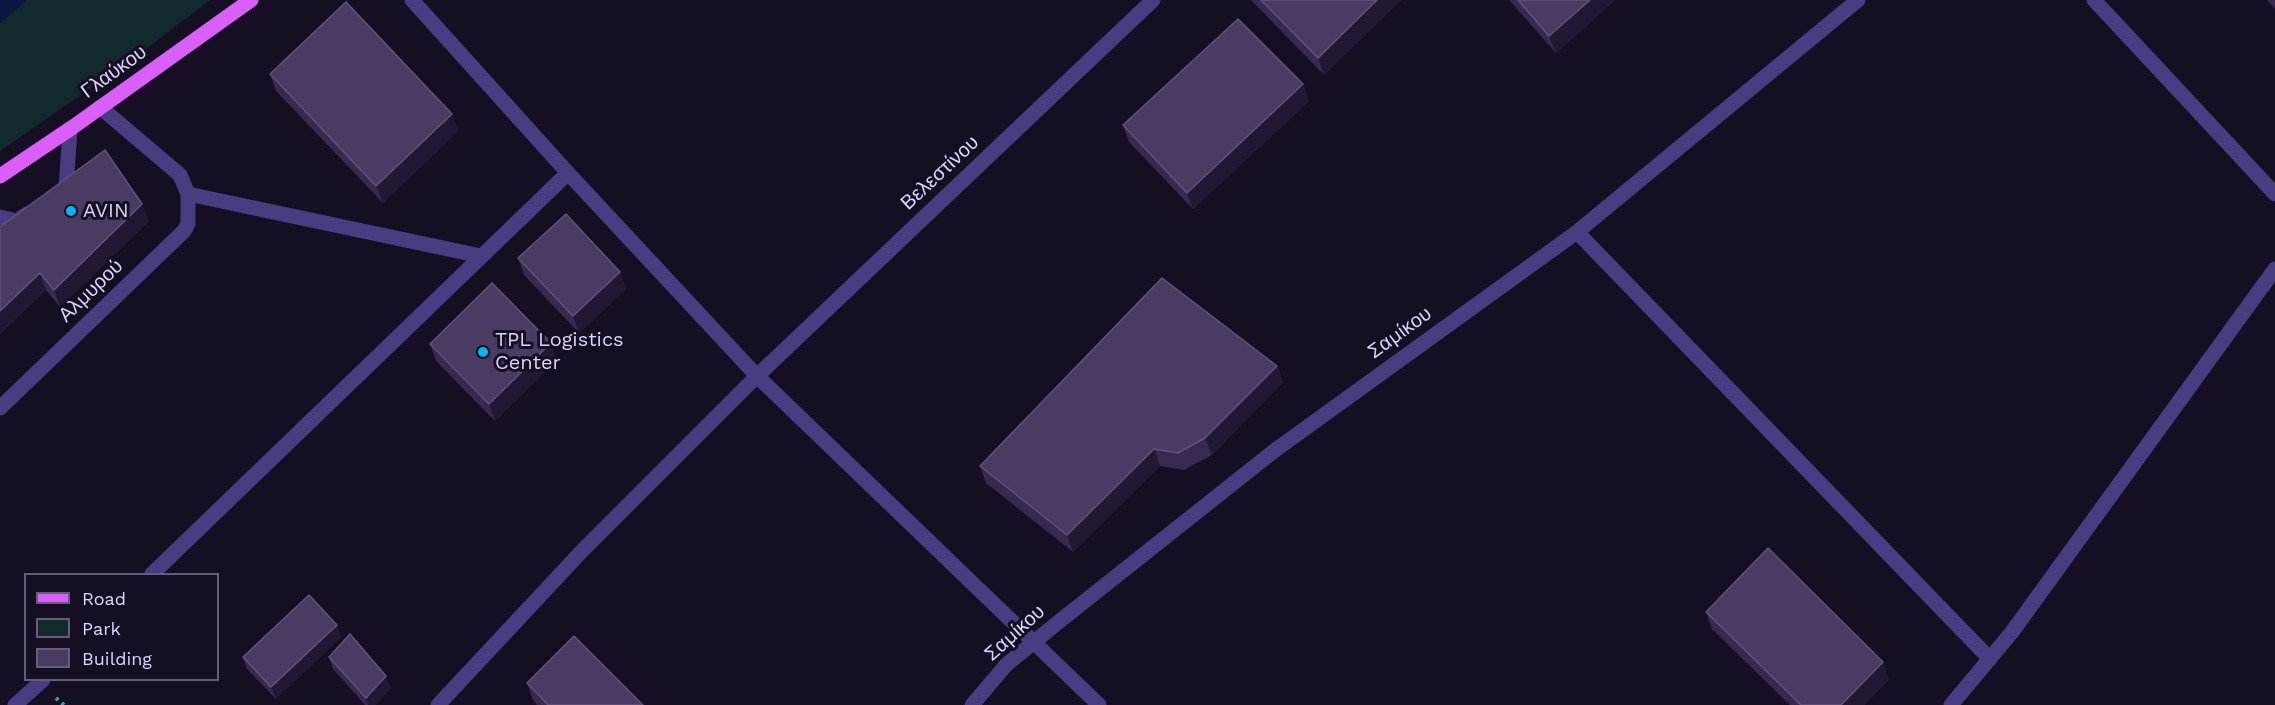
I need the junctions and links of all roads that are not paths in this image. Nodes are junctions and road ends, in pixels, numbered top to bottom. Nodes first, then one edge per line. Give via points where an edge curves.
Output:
1 (251, 0) edge
2 (412, 0) edge
3 (1153, 0) edge
4 (2094, 0) edge
5 (1852, 2) edge
6 (100, 107) junction
7 (70, 129) junction
8 (568, 173) junction
9 (0, 176) edge
10 (188, 194) junction
11 (2275, 194) edge
12 (0, 218) edge
13 (1577, 232) junction
14 (481, 256) junction
15 (2275, 269) edge
16 (757, 376) junction
17 (0, 408) edge
18 (153, 573) edge
19 (1033, 643) junction
20 (1990, 659) junction
21 (42, 681) edge
22 (15, 705) edge
23 (438, 705) edge
24 (972, 705) edge
25 (1099, 705) edge
26 (1951, 705) edge

1 - 6 main road, Γλαύκου
2 - 8 street
3 - 16 street, Βελεστίνου
4 - 11 street
5 - 13 street, Σαμίκου
6 - 7 main road, Γλαύκου
6 - 10 street via 180,175
7 - 9 main road, Γλαύκου
7 - 12 street via 66,188 17,221
8 - 14 street
8 - 16 street
10 - 14 street
10 - 17 street, Αλμυρού via 188,224 184,231
13 - 19 street, Σαμίκου via 1274,451
13 - 20 street
14 - 18 street
15 - 20 street
16 - 19 street
16 - 23 street, Βελεστίνου via 581,552
19 - 24 street, Σαμίκου via 1006,665
19 - 25 street
20 - 26 street
21 - 22 street

